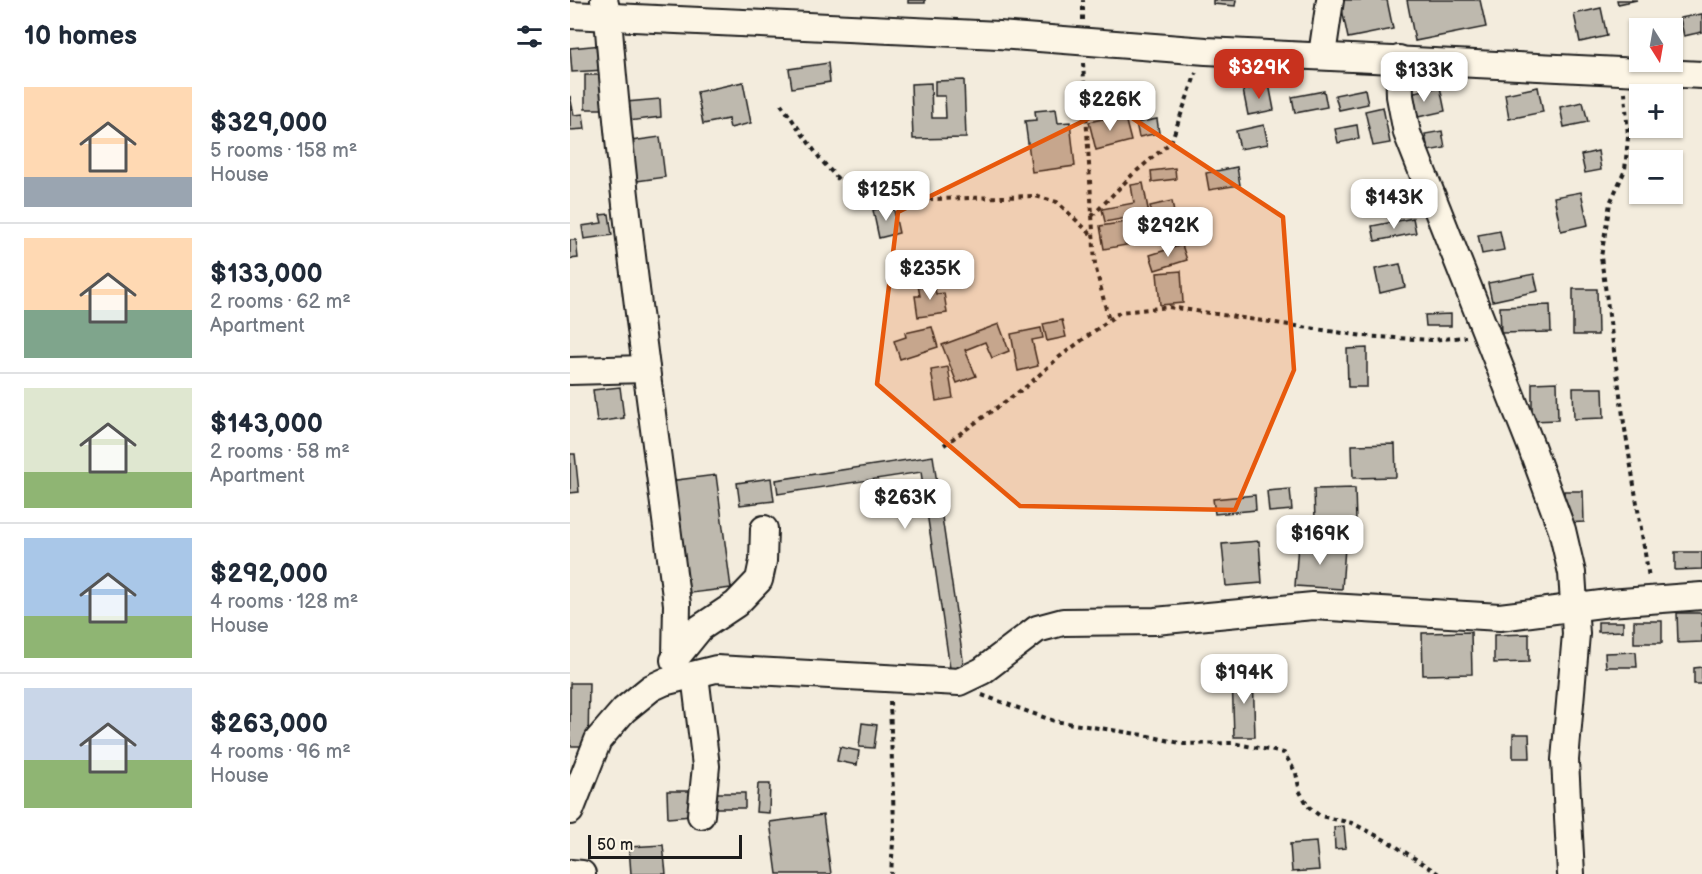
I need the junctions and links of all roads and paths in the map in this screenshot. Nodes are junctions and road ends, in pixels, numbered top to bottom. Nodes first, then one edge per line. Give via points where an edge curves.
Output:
1 (1330, 0) edge
2 (606, 8) edge
3 (669, 10) edge
4 (570, 15) edge
5 (1083, 40) junction
6 (1206, 51) junction
7 (1322, 55) junction
8 (1399, 59) junction
9 (1624, 71) junction
10 (1702, 75) edge
11 (782, 104) dead end
12 (1092, 217) junction
13 (1093, 236) junction
14 (1109, 321) junction
15 (1487, 335) junction
16 (646, 369) junction
17 (570, 370) edge
18 (944, 445) dead end
19 (764, 529) dead end
20 (1702, 596) edge
21 (1653, 600) junction
22 (1576, 607) junction
23 (676, 656) junction
24 (695, 675) junction
25 (889, 679) junction
26 (959, 682) junction
27 (657, 685) junction
28 (570, 811) edge
29 (701, 815) dead end
30 (570, 873) edge
31 (582, 874) edge
32 (891, 874) edge
33 (1439, 874) edge
34 (1571, 874) edge

1 - 7 street
2 - 3 street
2 - 4 street
2 - 16 street via 618,145
3 - 5 street
5 - 6 street
5 - 12 path
6 - 7 street
6 - 12 path via 1171,142
7 - 8 street
8 - 9 street
8 - 15 street via 1407,133
9 - 10 street
9 - 21 path via 1628,137 1624,170 1610,203 1601,257
11 - 13 path via 821,160 839,180 859,191 903,200 1035,196 1057,202
12 - 13 path
13 - 14 path via 1095,265
14 - 15 path via 1120,312 1169,307 1363,336 1431,340
14 - 18 path
15 - 22 street via 1562,530
16 - 17 street
16 - 23 street via 677,604
19 - 23 street via 759,579 736,604 700,628
20 - 21 street
21 - 22 street
22 - 26 street via 1477,617 1313,606 1155,621 1063,622 1037,629 982,671
22 - 34 street via 1565,752
23 - 27 street
24 - 25 street via 716,669
24 - 27 street
24 - 29 street via 706,766
25 - 26 street
25 - 32 path via 894,825
26 - 33 path via 986,697 1054,721 1184,744 1232,743 1284,753 1296,773 1300,792 1314,812 1352,823
27 - 28 street via 624,710 598,740
30 - 31 street

